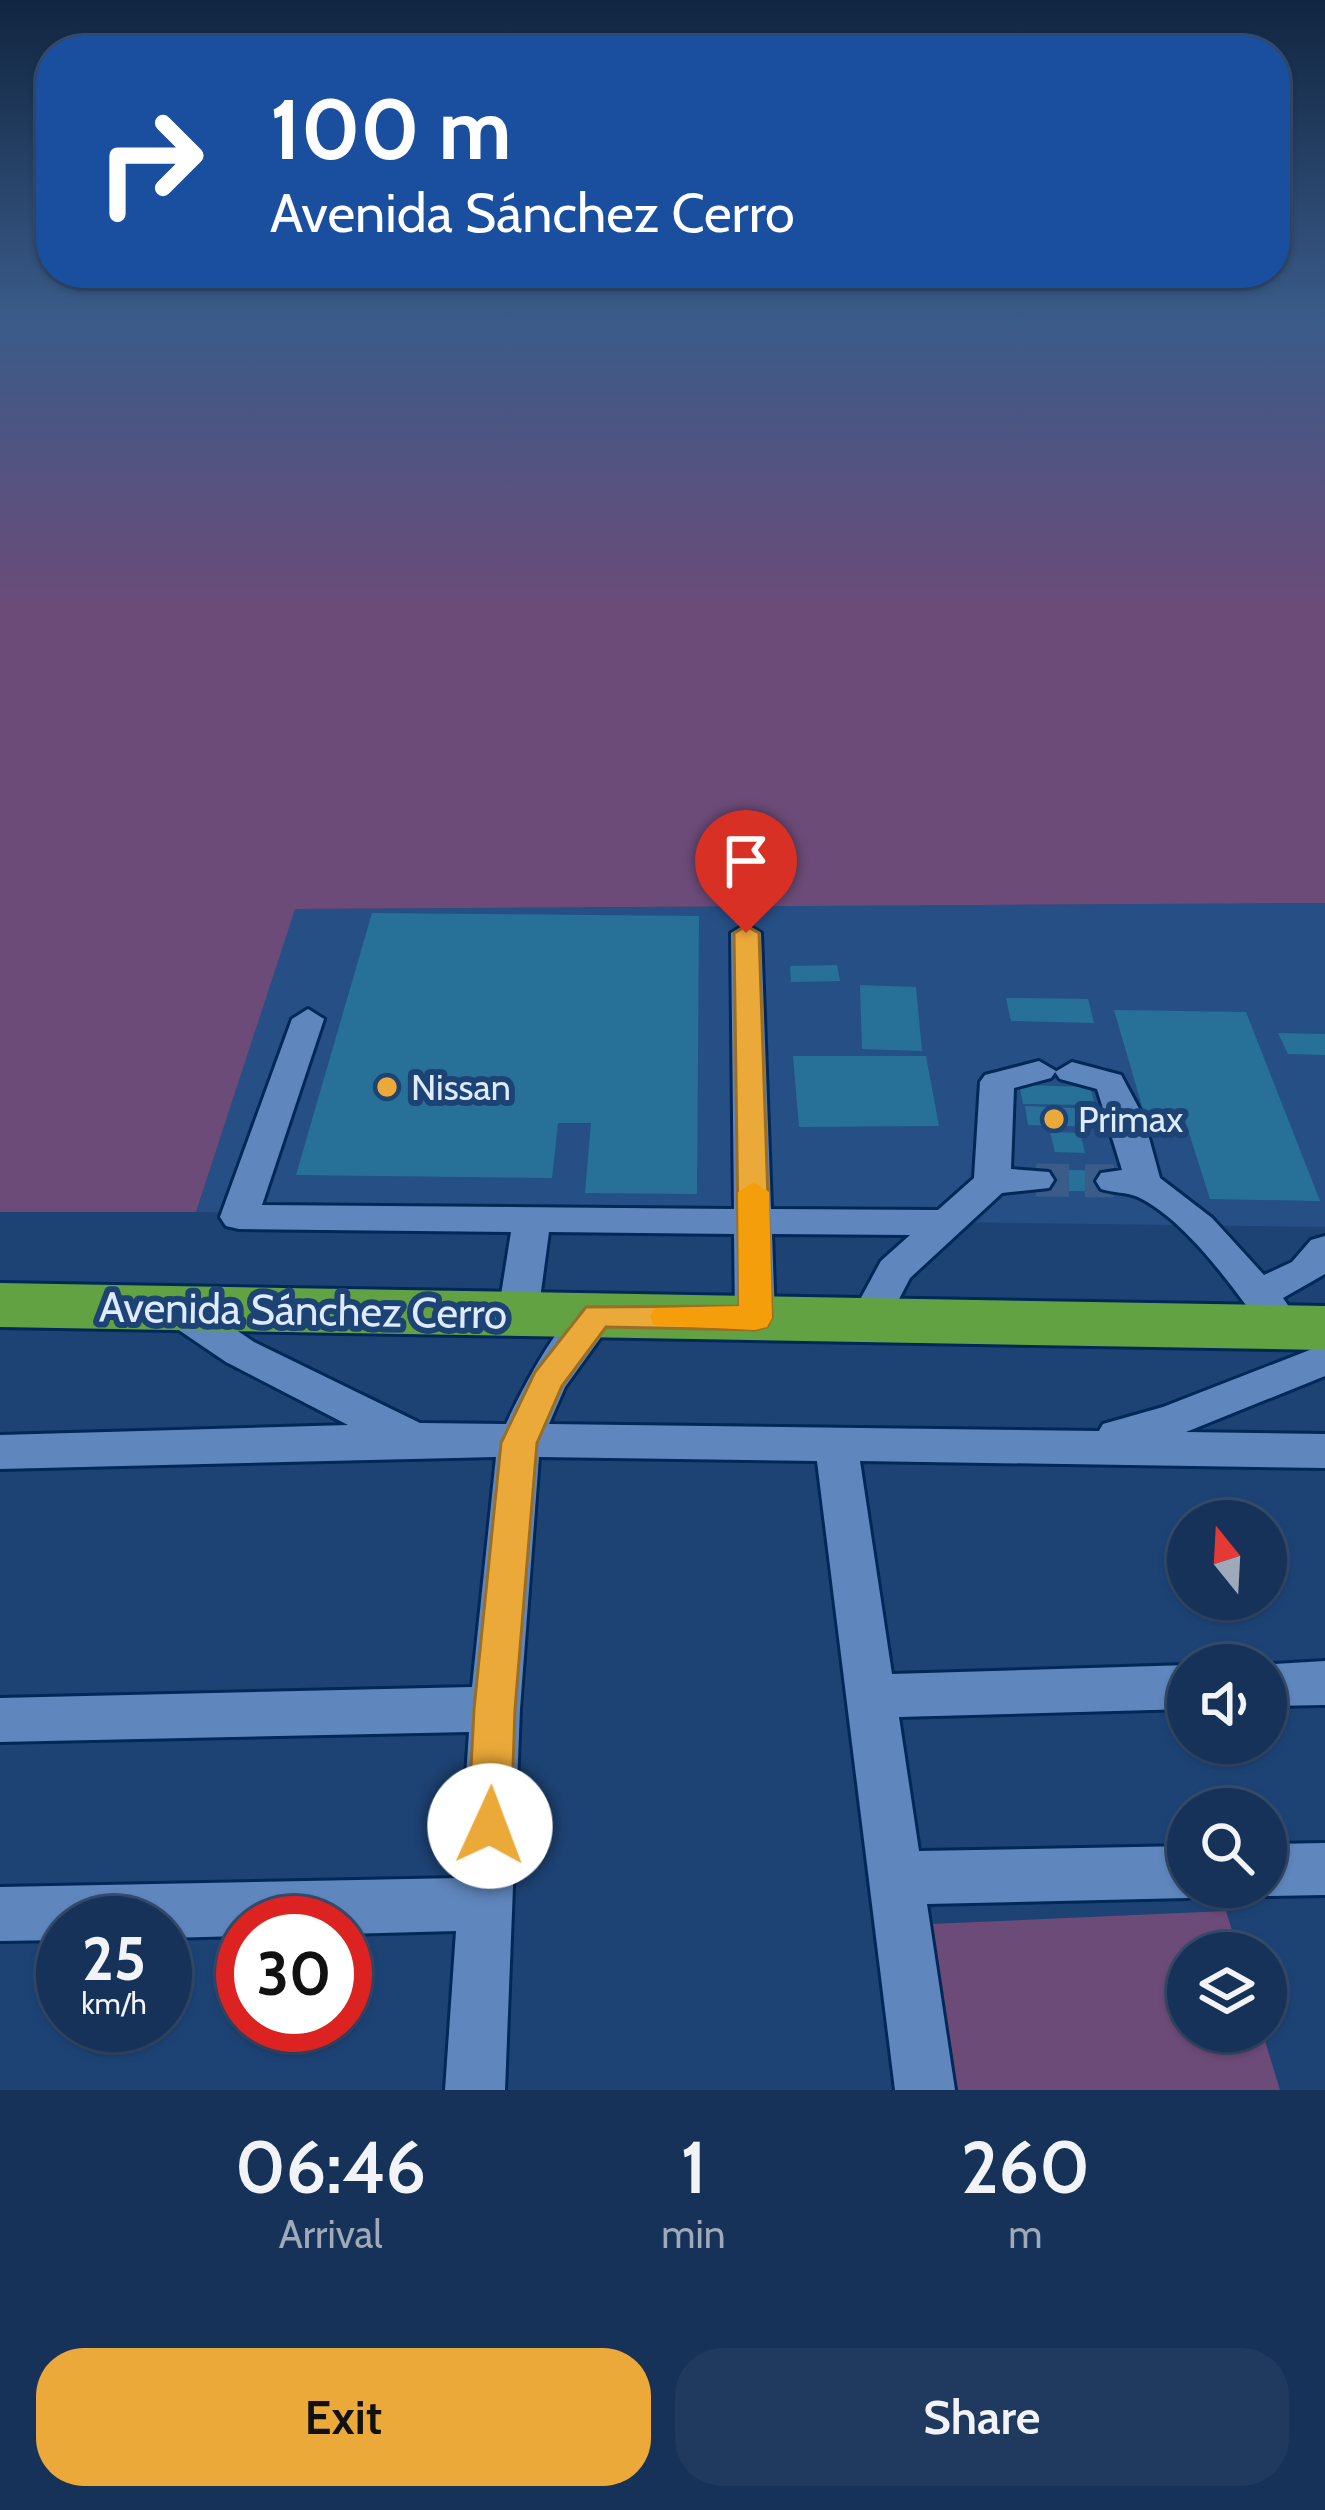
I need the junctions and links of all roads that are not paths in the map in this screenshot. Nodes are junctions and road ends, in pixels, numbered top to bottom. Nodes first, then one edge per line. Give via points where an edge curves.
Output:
1 (746, 933) dead end
2 (308, 1019) dead end
3 (1036, 1180) tunnel mouth
4 (992, 1182) junction
5 (532, 1219) junction
6 (754, 1222) junction
7 (951, 1223) junction
8 (1325, 1249) edge
9 (0, 1305) edge
10 (175, 1308) junction
11 (518, 1314) junction
12 (597, 1316) junction
13 (755, 1318) junction
14 (869, 1320) junction
15 (1298, 1327) edge
16 (414, 1439) junction
17 (836, 1442) junction
18 (519, 1443) junction
19 (1082, 1446) junction
20 (1325, 1450) edge
21 (0, 1452) edge
22 (1325, 1683) edge
23 (1287, 1684) edge
24 (1167, 1688) edge
25 (872, 1696) junction
26 (495, 1709) junction
27 (0, 1720) edge
28 (1325, 1869) edge
29 (1287, 1870) edge
30 (1167, 1872) edge
31 (898, 1878) junction
32 (486, 1904) junction
33 (0, 1914) edge
34 (475, 2090) edge
35 (925, 2090) edge

1 - 6 street
2 - 5 street via 239,1216
3 - 4 street
4 - 7 street
4 - 15 street via 994,1089 1005,1077 1100,1077 1113,1088 1131,1135 1129,1182 1205,1235
5 - 6 street
5 - 11 street
6 - 7 street
6 - 13 street
7 - 14 street via 895,1270
8 - 15 street via 1306,1271
9 - 10 highway, Avenida Sánchez Cerro
10 - 11 highway, Avenida Sánchez Cerro
10 - 16 street via 240,1352
11 - 12 highway, Avenida Sánchez Cerro
12 - 13 highway, Avenida Sánchez Cerro
12 - 18 street via 548,1381
13 - 14 highway, Avenida Sánchez Cerro
14 - 15 highway, Avenida Sánchez Cerro
15 - 19 street via 1174,1420
16 - 18 street
16 - 21 street
17 - 18 street
17 - 19 street
17 - 25 street
18 - 26 street
19 - 20 street
22 - 23 street
24 - 25 street
25 - 31 street
26 - 27 street
26 - 32 street
28 - 29 street
30 - 31 street
31 - 35 street
32 - 33 street
32 - 34 street

